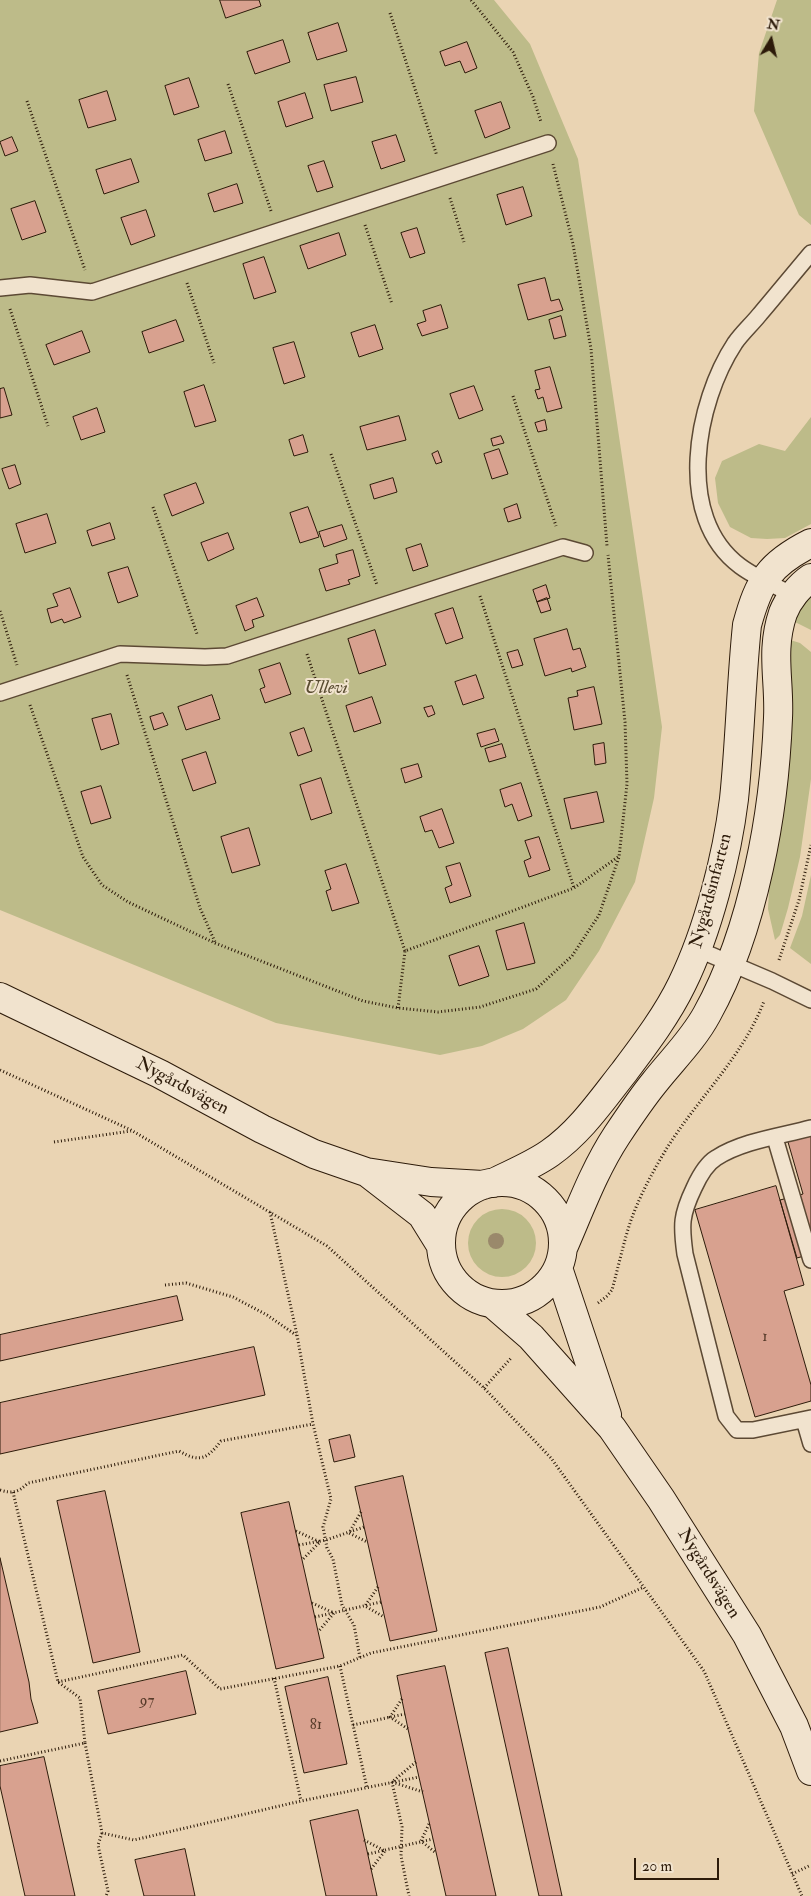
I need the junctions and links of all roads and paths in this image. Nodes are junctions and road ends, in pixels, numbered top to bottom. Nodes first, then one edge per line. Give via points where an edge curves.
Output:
1 (470, 0) edge
2 (390, 12) dead end
3 (228, 84) dead end
4 (27, 102) dead end
5 (548, 143) junction
6 (443, 177) junction
7 (358, 205) junction
8 (278, 231) junction
9 (464, 242) dead end
10 (811, 253) edge
11 (180, 264) junction
12 (1, 287) edge
13 (92, 292) junction
14 (392, 304) dead end
15 (214, 363) dead end
16 (513, 396) dead end
17 (48, 426) dead end
18 (331, 454) dead end
19 (153, 508) dead end
20 (811, 543) edge
21 (563, 547) junction
22 (585, 554) dead end
23 (474, 576) junction
24 (763, 579) junction
25 (802, 587) edge
26 (384, 605) junction
27 (0, 611) edge
28 (300, 632) junction
29 (120, 654) junction
30 (205, 657) junction
31 (24, 685) junction
32 (0, 693) edge
33 (811, 845) edge
34 (619, 857) junction
35 (574, 888) junction
36 (215, 943) junction
37 (697, 949) junction
38 (405, 951) junction
39 (730, 963) junction
40 (772, 981) junction
41 (0, 997) edge
42 (811, 1000) edge
43 (398, 1008) junction
44 (0, 1070) edge
45 (811, 1128) edge
46 (131, 1130) junction
47 (775, 1138) junction
48 (54, 1142) dead end
49 (366, 1172) junction
50 (488, 1184) junction
51 (270, 1212) junction
52 (440, 1244) junction
53 (561, 1258) junction
54 (811, 1260) edge
55 (165, 1285) dead end
56 (493, 1304) junction
57 (572, 1313) junction
58 (297, 1335) junction
59 (531, 1336) junction
60 (484, 1388) junction
61 (808, 1419) edge
62 (313, 1424) junction
63 (612, 1428) junction
64 (811, 1444) edge
65 (0, 1490) edge
66 (13, 1492) junction
67 (361, 1512) dead end
68 (364, 1527) dead end
69 (296, 1531) dead end
70 (349, 1533) junction
71 (326, 1540) junction
72 (320, 1542) junction
73 (368, 1542) dead end
74 (299, 1545) dead end
75 (302, 1560) dead end
76 (644, 1587) junction
77 (378, 1588) dead end
78 (381, 1602) dead end
79 (312, 1603) dead end
80 (365, 1606) junction
81 (346, 1610) junction
82 (334, 1613) junction
83 (315, 1617) dead end
84 (384, 1617) dead end
85 (318, 1632) dead end
86 (360, 1658) junction
87 (340, 1666) junction
88 (274, 1678) junction
89 (58, 1682) junction
90 (402, 1699) dead end
91 (405, 1714) dead end
92 (390, 1717) junction
93 (353, 1725) junction
94 (794, 1726) junction
95 (408, 1729) dead end
96 (85, 1743) junction
97 (811, 1752) edge
98 (0, 1761) edge
99 (416, 1762) dead end
100 (811, 1772) edge
101 (419, 1777) dead end
102 (392, 1782) junction
103 (367, 1788) junction
104 (422, 1792) dead end
105 (301, 1802) junction
106 (430, 1824) dead end
107 (102, 1833) junction
108 (433, 1839) dead end
109 (364, 1840) dead end
110 (421, 1842) junction
111 (402, 1847) junction
112 (385, 1851) junction
113 (436, 1853) dead end
114 (368, 1854) dead end
115 (811, 1865) edge
116 (371, 1869) dead end
117 (792, 1874) junction
118 (106, 1896) edge
119 (409, 1896) edge
120 (802, 1896) edge

1 - 5 path via 513,52 533,97
2 - 6 path
3 - 8 path
4 - 13 path
5 - 6 lane
5 - 34 path via 573,244 591,349 625,722 627,784
6 - 7 lane
6 - 9 path
7 - 8 lane
7 - 14 path
8 - 11 lane
10 - 24 lane via 736,343 719,372 702,428 698,476 701,505 709,528 722,548 740,566
11 - 13 lane
11 - 15 path
12 - 13 lane via 30,285
12 - 17 path
16 - 21 path
18 - 26 path
19 - 30 path
20 - 24 street, Nygårdsinfarten via 779,563
21 - 22 lane
21 - 23 lane
23 - 26 lane
23 - 35 path
24 - 25 lane
24 - 37 street, Nygårdsinfarten via 747,625 734,800 723,861
25 - 39 street, Nygårdsinfarten via 784,611 775,653 778,716 765,843
26 - 28 lane
27 - 31 path
28 - 30 lane via 227,656
28 - 38 path
29 - 30 lane
29 - 31 lane
29 - 36 path via 200,908
31 - 32 lane
31 - 36 path via 83,857 102,885 128,902
33 - 40 path via 799,900
34 - 35 path
34 - 43 path via 599,916 572,956 536,988 480,1007 438,1012
35 - 38 path
36 - 43 path via 363,1001
37 - 39 lane
37 - 50 street, Nygårdsinfarten via 682,985 658,1024 584,1124 543,1158
38 - 43 path
39 - 40 lane
39 - 53 street, Nygårdsinfarten via 707,1015 616,1136 594,1176
40 - 42 lane
40 - 57 path via 748,1036 654,1170 630,1222 612,1290 593,1306
41 - 49 street, Nygårdsvägen via 160,1074 314,1154
44 - 46 path
45 - 47 lane
46 - 48 path
46 - 51 path
47 - 54 lane
47 - 61 lane via 743,1145 715,1158 700,1175 685,1207 682,1228 685,1254 726,1416 737,1430
49 - 50 street, Nygårdsvägen via 431,1182
49 - 52 street, Nygårdsvägen via 422,1215
50 - 52 street via 473,1189 455,1203 444,1222
50 - 53 street via 507,1182 520,1185 544,1199 553,1209 563,1234
51 - 58 path
51 - 60 path via 327,1246
52 - 56 street via 444,1266 456,1284 473,1297
53 - 56 street via 551,1280 542,1290 519,1302
53 - 57 street, Nygårdsvägen
55 - 58 path via 186,1283 233,1297
56 - 59 street, Nygårdsvägen
57 - 63 street, Nygårdsvägen
58 - 62 path
59 - 60 path
59 - 63 street, Nygårdsvägen
60 - 76 path via 551,1458
61 - 64 lane
62 - 66 path via 221,1441 210,1455 198,1459 179,1452 28,1483
62 - 71 path via 331,1499 323,1527
63 - 94 street, Nygårdsvägen via 705,1566
65 - 66 path
66 - 89 path
67 - 70 path
68 - 70 path
69 - 72 path
70 - 71 path
70 - 73 path
71 - 72 path
71 - 81 path
72 - 74 path
72 - 75 path
76 - 86 path via 600,1608
76 - 117 path via 704,1671
77 - 80 path
78 - 80 path
79 - 82 path
80 - 81 path
80 - 84 path
81 - 82 path
81 - 86 path via 354,1625
82 - 83 path
82 - 85 path
86 - 87 path
87 - 88 path
87 - 93 path
88 - 89 path via 220,1688 183,1655
88 - 105 path
89 - 96 path via 80,1698
90 - 92 path
91 - 92 path
92 - 93 path
92 - 95 path
93 - 103 path
94 - 97 street, Nygårdsvägen
94 - 100 street, Nygårdsvägen
96 - 98 path
96 - 107 path
99 - 102 path
101 - 102 path
102 - 103 path
102 - 104 path
102 - 111 path via 402,1826
103 - 105 path
105 - 107 path via 134,1840
106 - 110 path
107 - 118 path via 98,1845 108,1891
108 - 110 path
109 - 112 path
110 - 111 path
110 - 113 path
111 - 112 path
111 - 119 path
112 - 114 path
112 - 116 path
115 - 117 path
117 - 120 path

